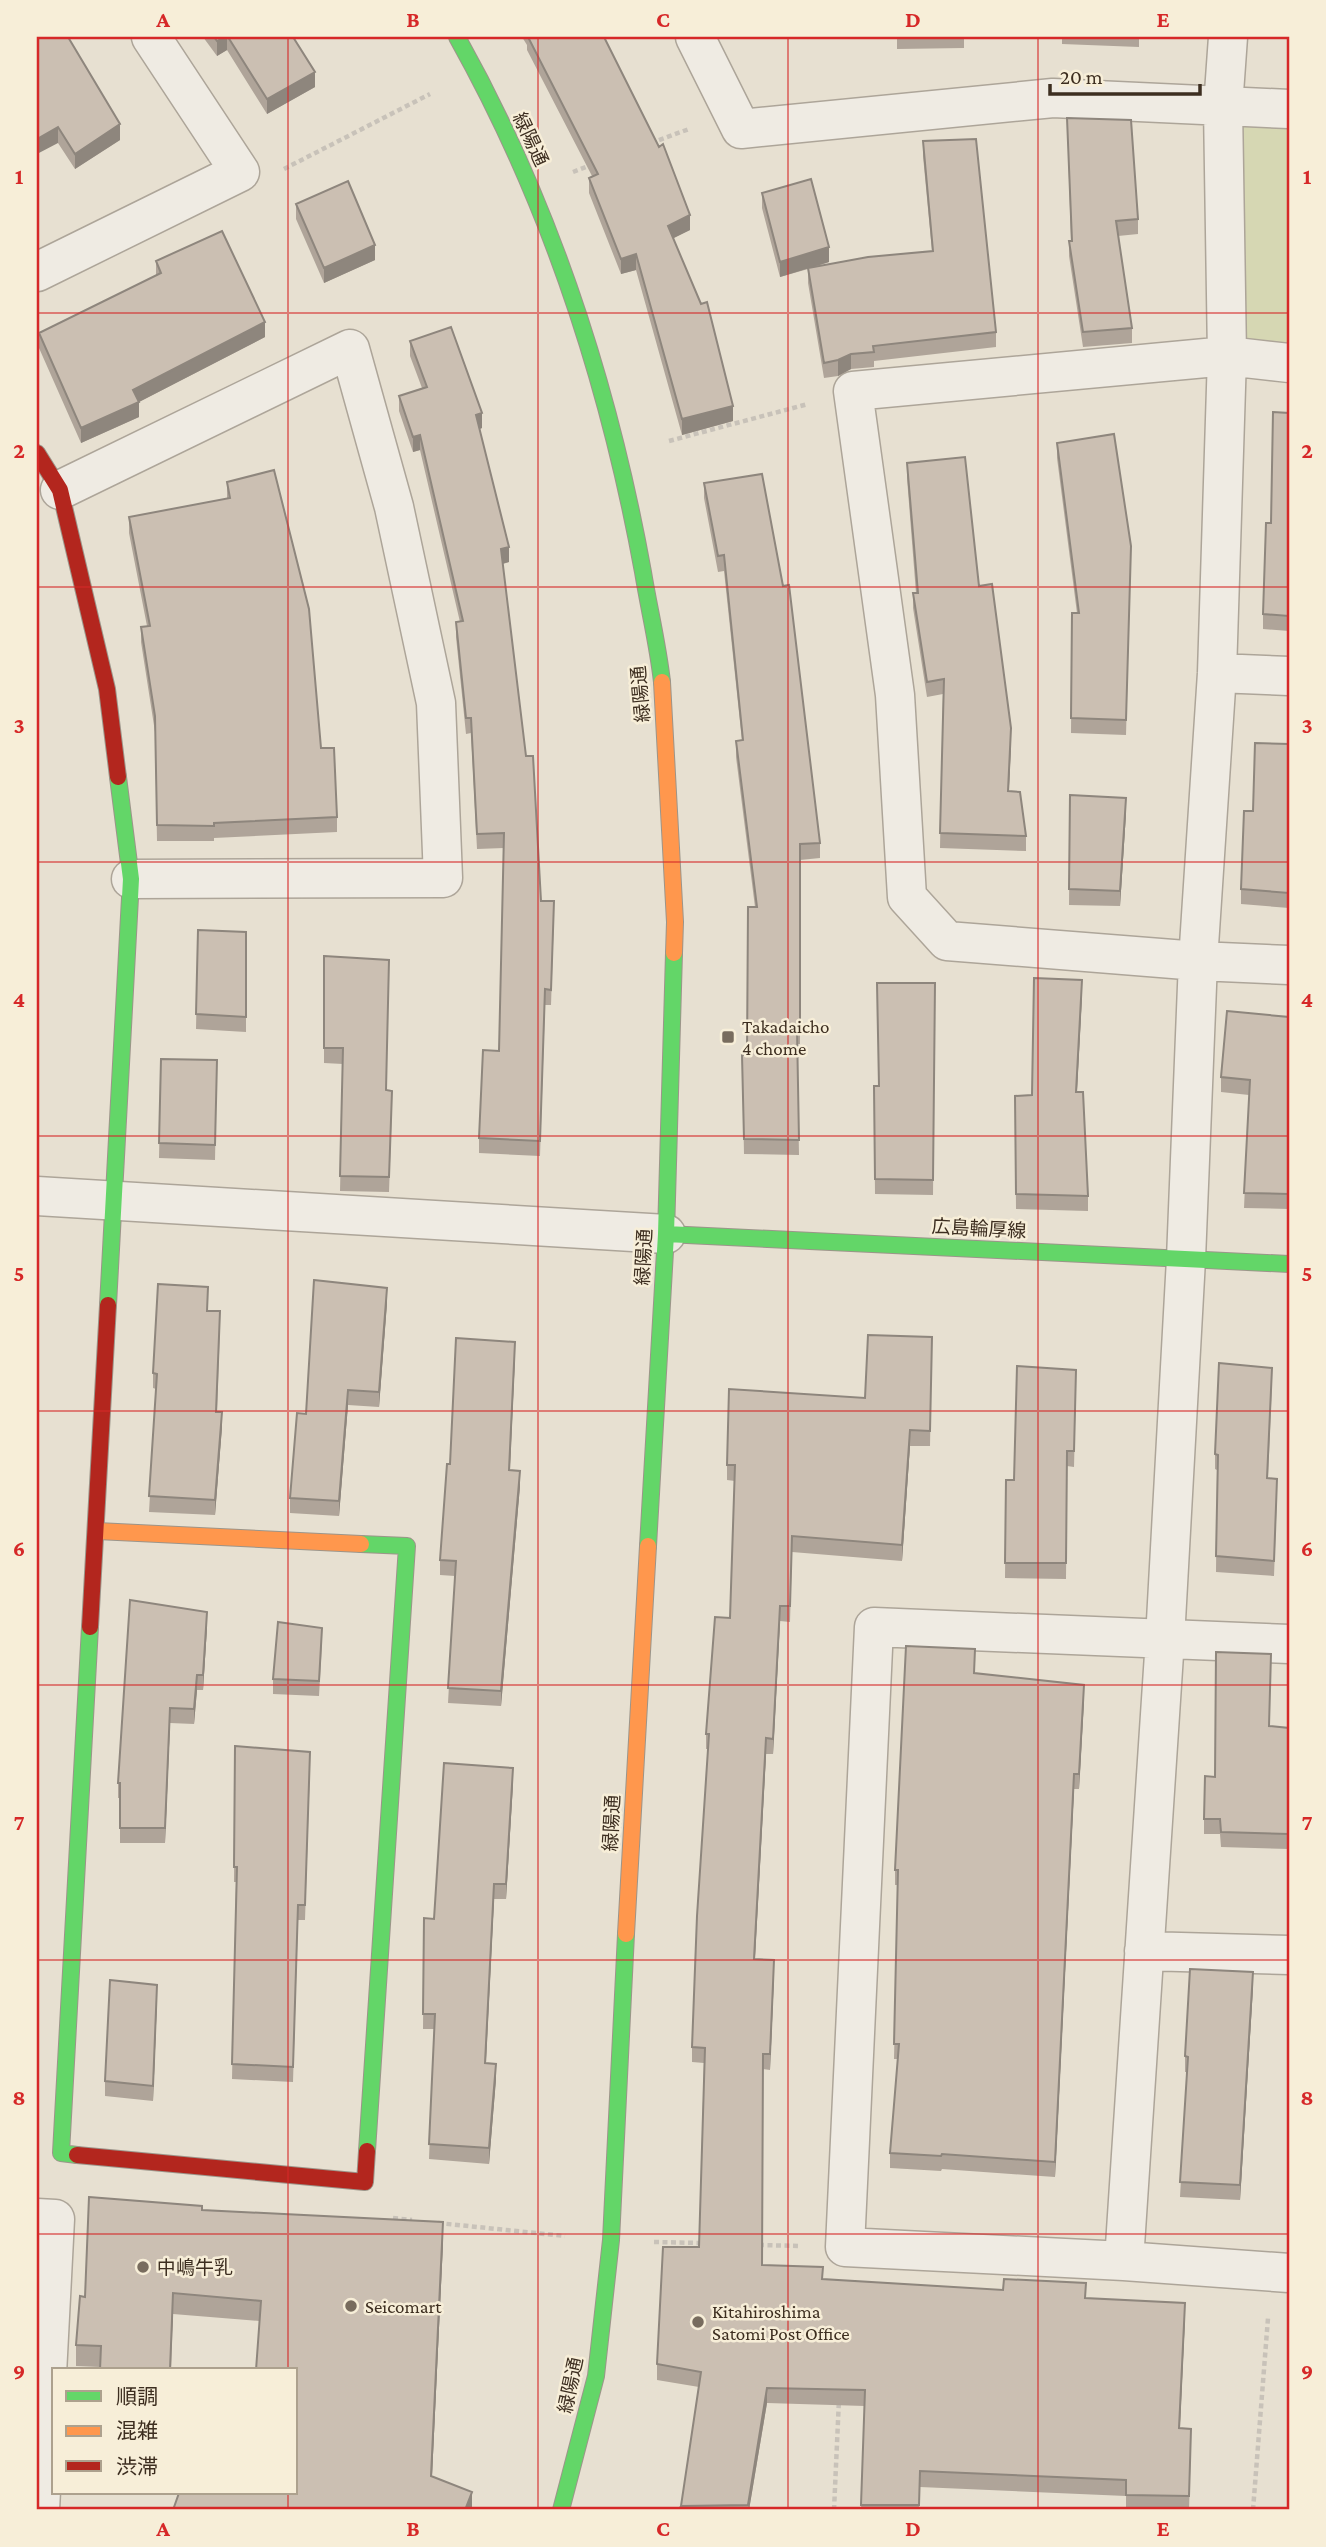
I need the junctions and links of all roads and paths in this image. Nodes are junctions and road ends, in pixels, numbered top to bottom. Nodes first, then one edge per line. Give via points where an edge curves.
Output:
1 (151, 37) edge
2 (457, 37) edge
3 (695, 37) edge
4 (1228, 37) edge
5 (1223, 107) junction
6 (1289, 109) edge
7 (733, 112) junction
8 (646, 145) edge
9 (597, 163) edge
10 (572, 172) dead end
11 (37, 272) edge
12 (1227, 356) junction
13 (1289, 363) edge
14 (853, 391) junction
15 (669, 441) dead end
16 (37, 453) edge
17 (60, 490) junction
18 (1217, 673) junction
19 (1289, 676) edge
20 (131, 879) junction
21 (1198, 961) junction
22 (1289, 965) edge
23 (37, 1196) edge
24 (114, 1201) junction
25 (666, 1234) junction
26 (1186, 1259) junction
27 (1289, 1264) edge
28 (97, 1531) junction
29 (1165, 1639) junction
30 (1289, 1644) edge
31 (1144, 1951) junction
32 (1289, 1955) edge
33 (37, 2218) edge
34 (390, 2218) edge
35 (417, 2221) edge
36 (431, 2222) edge
37 (611, 2240) junction
38 (707, 2243) edge
39 (749, 2244) edge
40 (845, 2247) junction
41 (1124, 2261) junction
42 (1289, 2273) edge
43 (1265, 2356) dead end
44 (839, 2386) edge
45 (40, 2510) edge
46 (561, 2510) edge
47 (834, 2510) edge
48 (1253, 2510) edge

1 - 11 street via 240,172
2 - 25 street, 緑陽通 via 538,202 589,343 628,490 662,679 675,922
3 - 7 street
4 - 5 street
5 - 6 street
5 - 7 street via 1053,98 741,129
5 - 12 street
7 - 8 path
9 - 10 path
12 - 13 street
12 - 14 street
12 - 18 street
14 - 15 path
14 - 21 street via 895,695 907,897 947,941
16 - 17 street
17 - 20 street via 107,689
17 - 20 street via 351,349 394,507 436,703 443,878
18 - 19 street
18 - 21 street
20 - 24 street
21 - 22 street
21 - 26 street
23 - 24 street
24 - 25 street
24 - 28 street
25 - 26 street, 広島輪厚線
25 - 37 street, 緑陽通
26 - 27 street, 広島輪厚線
26 - 29 street
28 - 28 street via 407,1546 365,2182 61,2153
29 - 30 street
29 - 31 street
29 - 40 street via 874,1627
31 - 32 street
31 - 41 street
33 - 45 street via 55,2219
34 - 35 path
36 - 37 path
37 - 38 path
37 - 46 street, 緑陽通 via 596,2376
39 - 40 path
40 - 41 street
41 - 42 street
43 - 48 path
44 - 47 path

